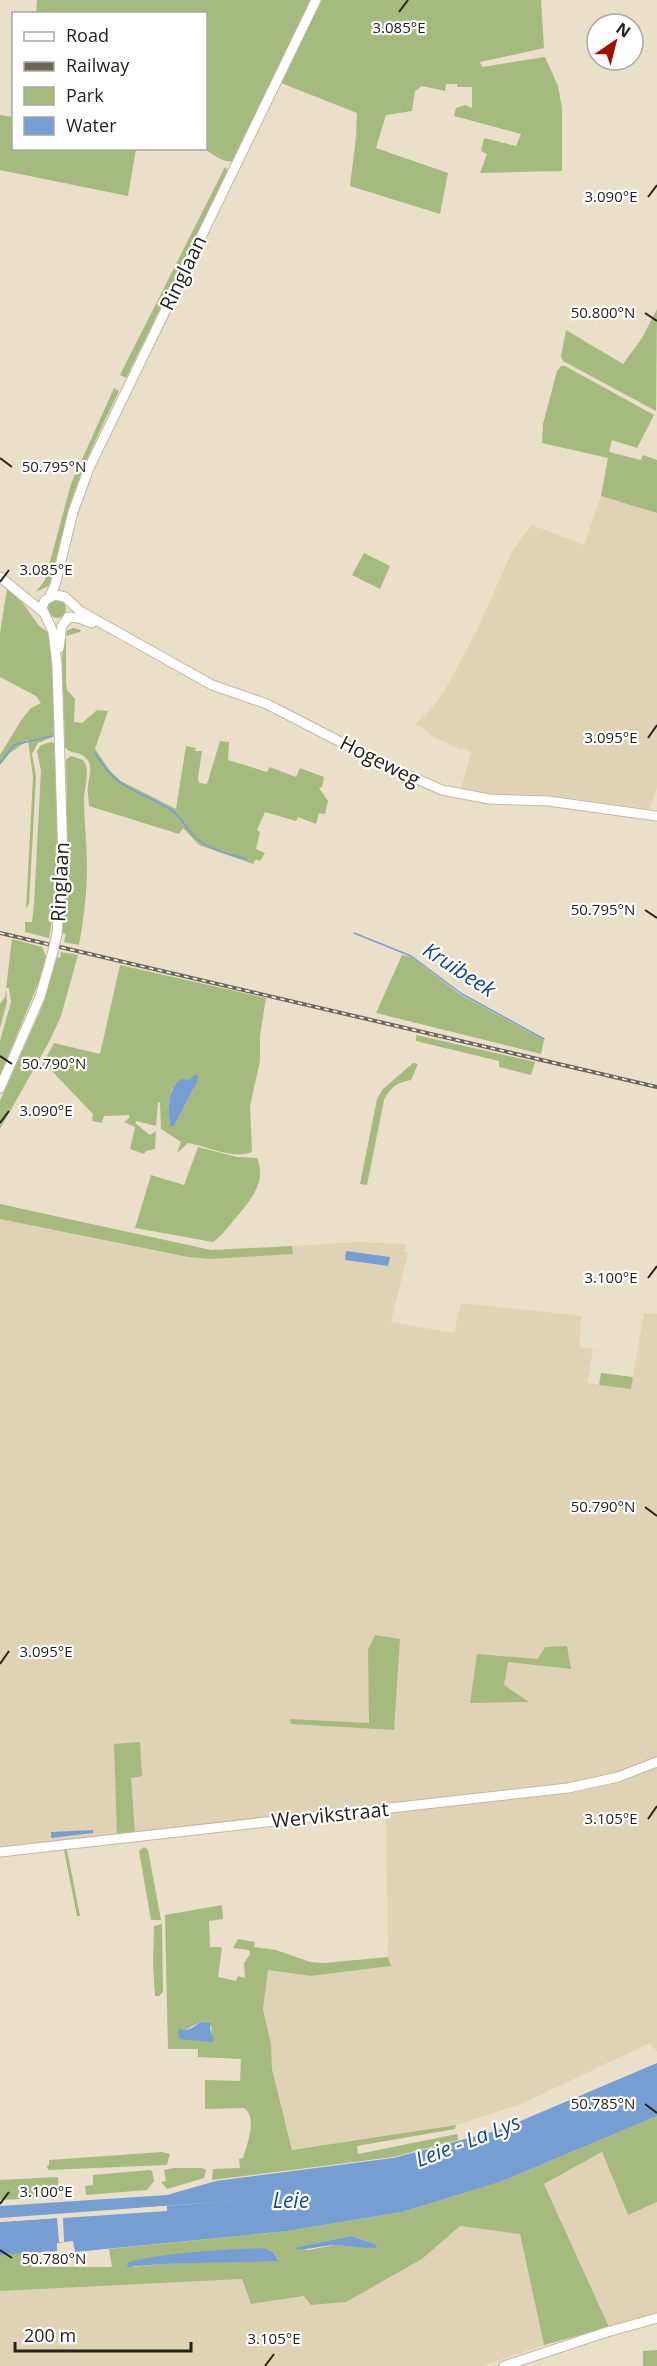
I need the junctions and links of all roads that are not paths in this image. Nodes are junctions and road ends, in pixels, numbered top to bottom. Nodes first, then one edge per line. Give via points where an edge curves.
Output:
1 (316, 0) edge
2 (63, 551) junction
3 (0, 577) edge
4 (15, 589) junction
5 (47, 598) junction
6 (67, 599) junction
7 (46, 616) junction
8 (68, 618) junction
9 (125, 636) junction
10 (57, 665) junction
11 (657, 816) edge
12 (0, 1088) edge
13 (657, 1762) edge
14 (0, 1852) edge
15 (657, 2318) edge
16 (504, 2366) edge

1 - 2 main road, Ringlaan via 103,437 78,494
2 - 5 main road, Ringlaan via 55,585
2 - 6 main road, Ringlaan via 62,586
3 - 4 main road
4 - 5 main road via 35,599
4 - 7 main road
5 - 6 main road via 60,595
5 - 7 main road, Ringlaan
6 - 8 main road, Ringlaan via 71,609
6 - 9 main road, Hogeweg via 80,611
7 - 8 main road via 55,623
7 - 10 main road, Ringlaan via 53,632
8 - 9 main road, Hogeweg via 79,618
8 - 10 main road, Ringlaan via 61,633
9 - 11 main road, Hogeweg via 213,685 267,704 442,790 489,799 557,802
10 - 12 main road, Ringlaan, bridge via 63,859 57,934 40,997
13 - 14 main road, Wervikstraat via 618,1777 568,1788
15 - 16 main road

